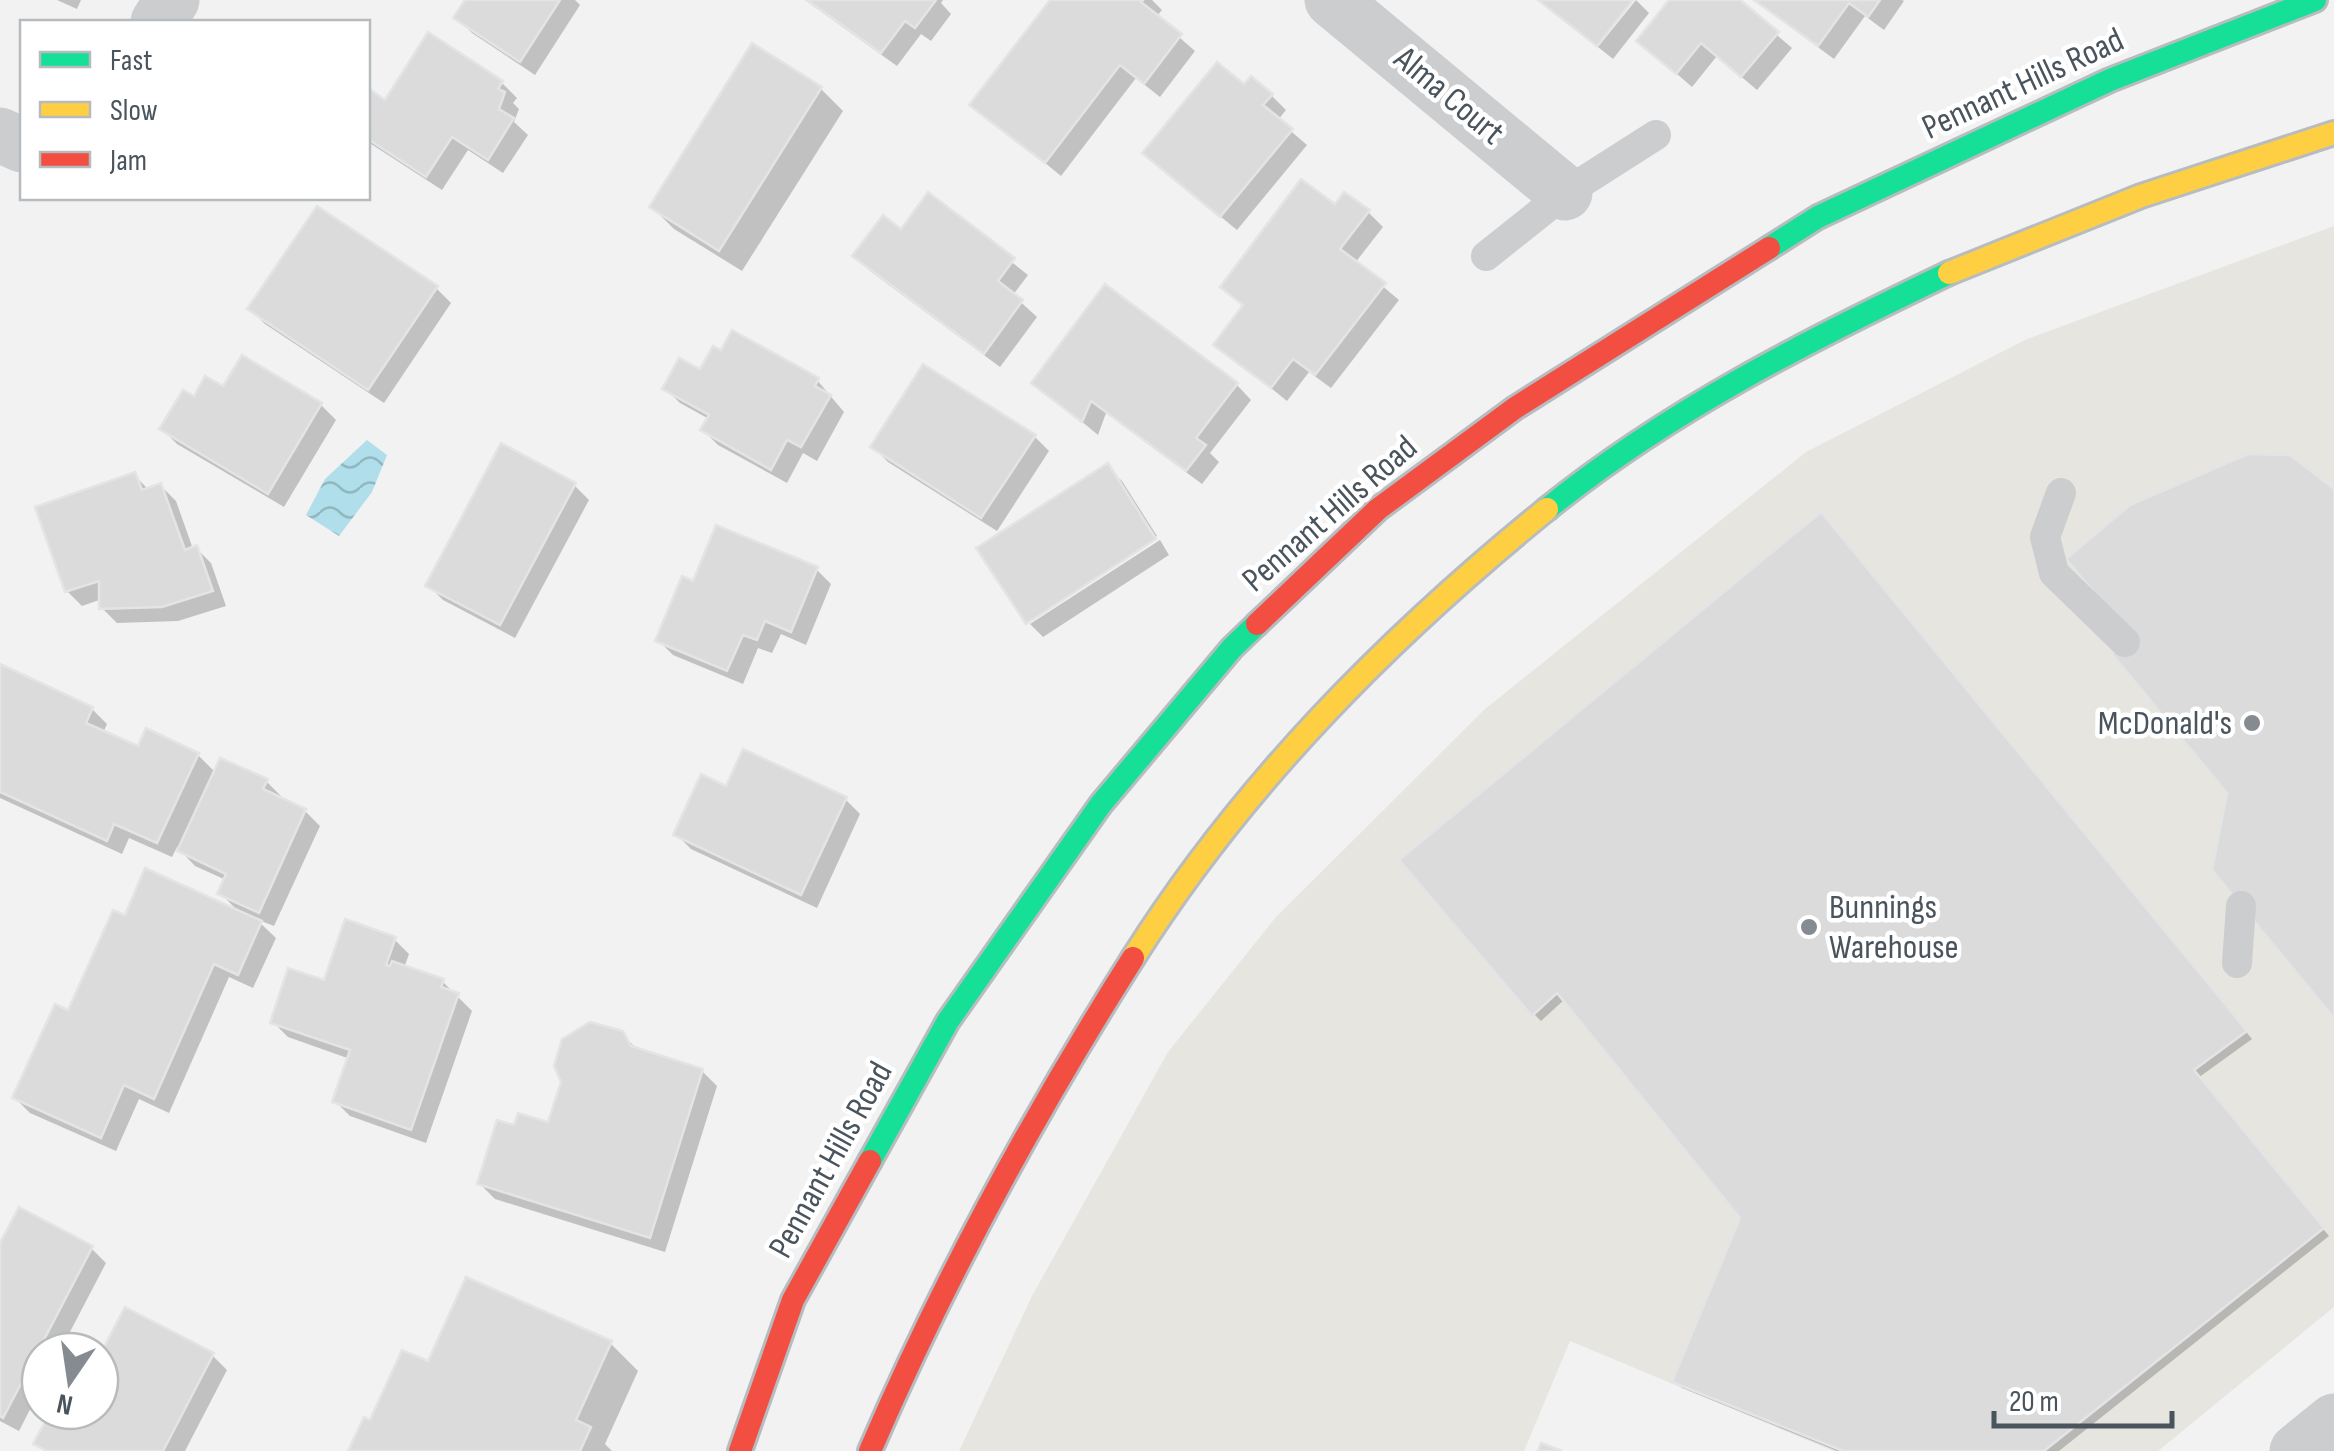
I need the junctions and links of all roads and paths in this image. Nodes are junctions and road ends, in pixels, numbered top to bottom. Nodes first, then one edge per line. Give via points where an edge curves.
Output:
1 (1332, 0) edge
2 (2315, 0) edge
3 (2334, 133) edge
4 (1656, 136) dead end
5 (1565, 192) junction
6 (1486, 256) dead end
7 (2061, 492) dead end
8 (2125, 642) dead end
9 (2241, 906) dead end
10 (2237, 964) dead end
11 (2334, 1421) edge
12 (740, 1451) edge
13 (870, 1451) edge
14 (2298, 1451) edge

1 - 5 street, Alma Court
2 - 12 highway, Pennant Hills Road via 2110,80 1818,218 1516,408 1378,510 1232,648 1101,804 948,1021 792,1300
3 - 13 highway via 2070,221 1897,298 1744,377 1595,472 1483,563 1368,668 1257,786 1163,907 1015,1150 912,1350
4 - 5 lane
5 - 6 lane
7 - 8 lane via 2045,537 2054,573
9 - 10 lane
11 - 14 street

